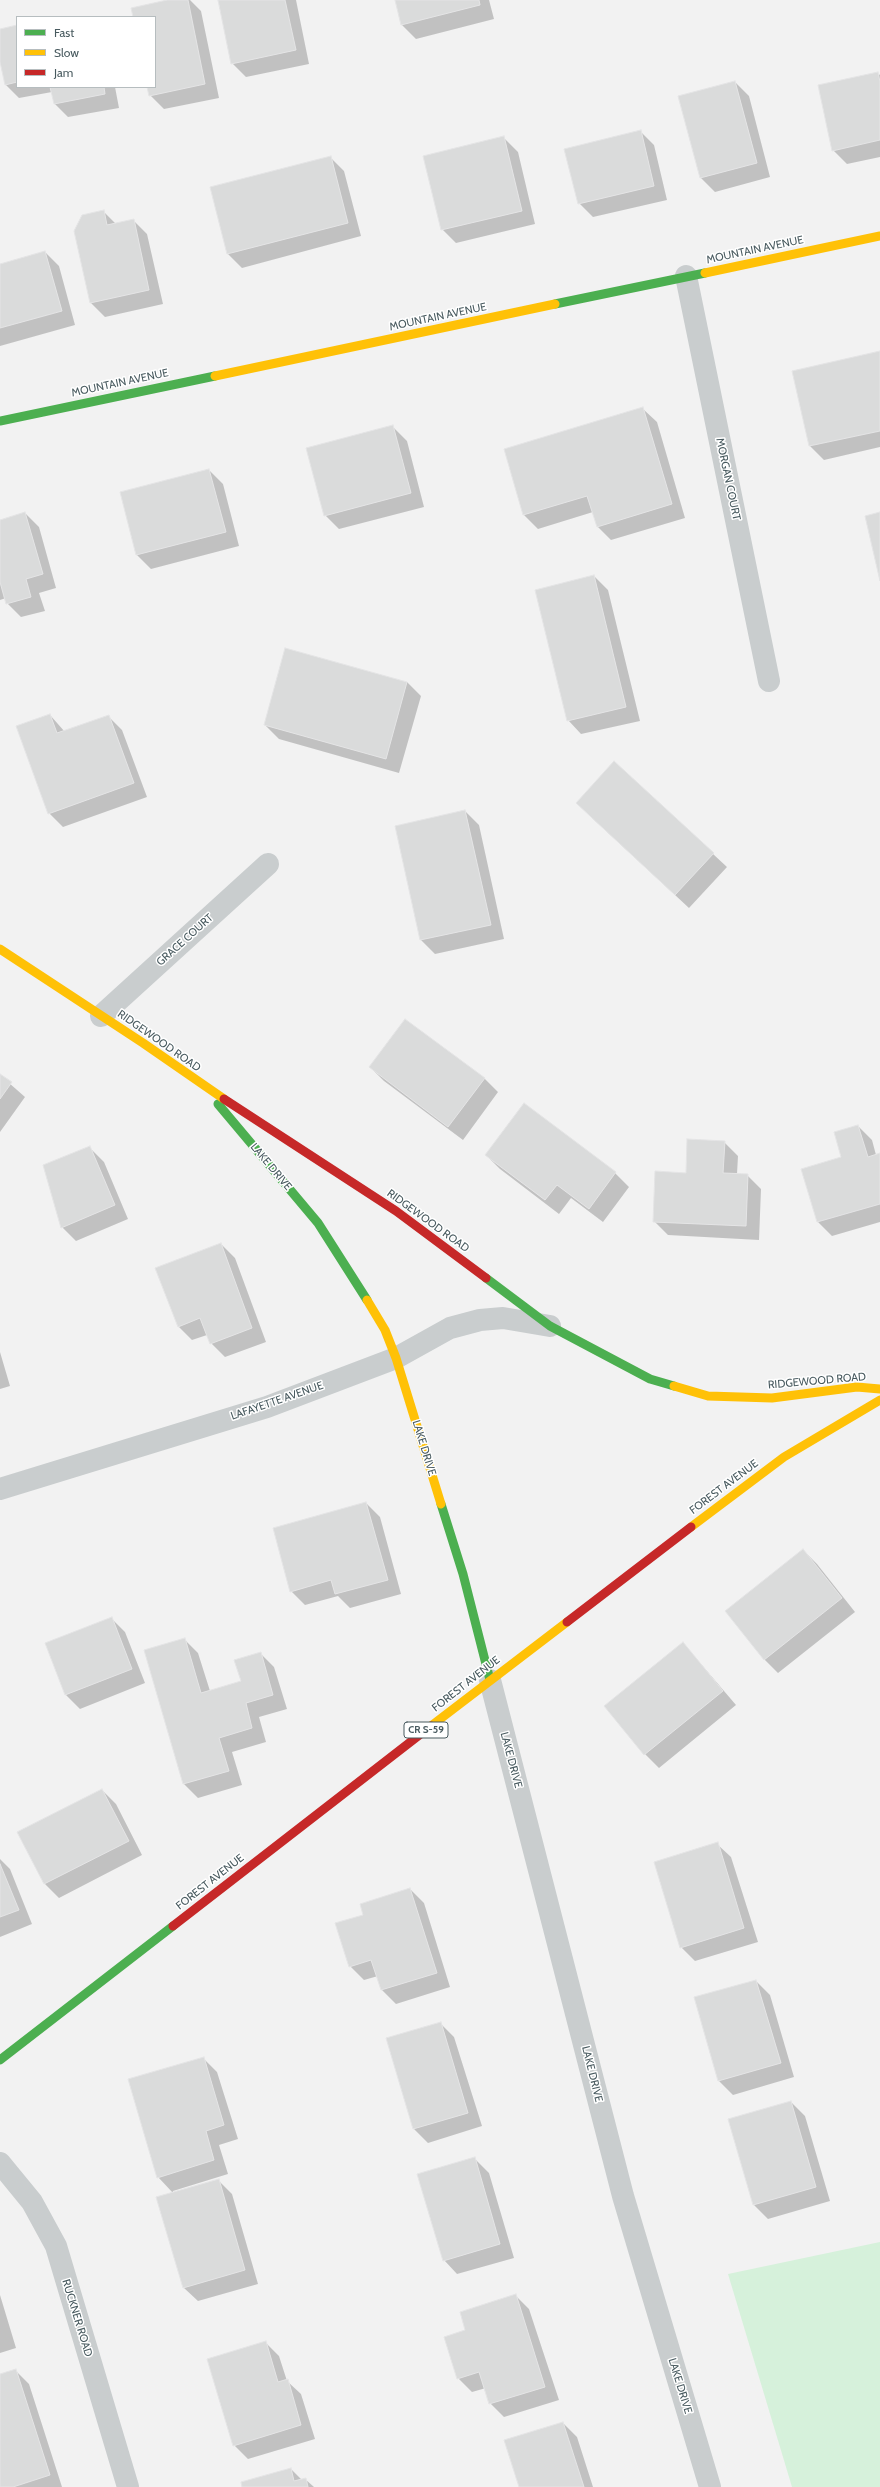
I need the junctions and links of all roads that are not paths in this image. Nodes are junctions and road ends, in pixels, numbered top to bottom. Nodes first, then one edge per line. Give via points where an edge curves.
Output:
1 (880, 236) edge
2 (686, 276) junction
3 (0, 421) edge
4 (769, 681) dead end
5 (268, 864) dead end
6 (0, 949) edge
7 (101, 1016) junction
8 (203, 1086) junction
9 (550, 1326) junction
10 (396, 1358) junction
11 (880, 1389) edge
12 (880, 1400) edge
13 (0, 1489) edge
14 (490, 1680) junction
15 (0, 2060) edge
16 (0, 2163) edge
17 (128, 2487) edge
18 (710, 2487) edge

1 - 2 main road, MOUNTAIN AVENUE
2 - 3 main road, MOUNTAIN AVENUE
2 - 4 street, MORGAN COURT
5 - 7 street, GRACE COURT
6 - 7 main road, RIDGEWOOD ROAD
7 - 8 main road, RIDGEWOOD ROAD
8 - 9 main road, RIDGEWOOD ROAD via 396,1211
8 - 10 main road, LAKE DRIVE via 318,1223 366,1296
9 - 10 street, LAFAYETTE AVENUE via 503,1318 480,1320 450,1328
9 - 11 main road, RIDGEWOOD ROAD via 650,1379 708,1396 772,1398 857,1387
10 - 13 street, LAFAYETTE AVENUE via 267,1407
10 - 14 main road, LAKE DRIVE via 463,1574
12 - 14 main road, FOREST AVENUE / CR S-59 via 784,1457
14 - 15 main road, FOREST AVENUE / CR S-59
14 - 18 street, LAKE DRIVE via 623,2196
16 - 17 street, RUCKNER ROAD via 32,2202 56,2246

